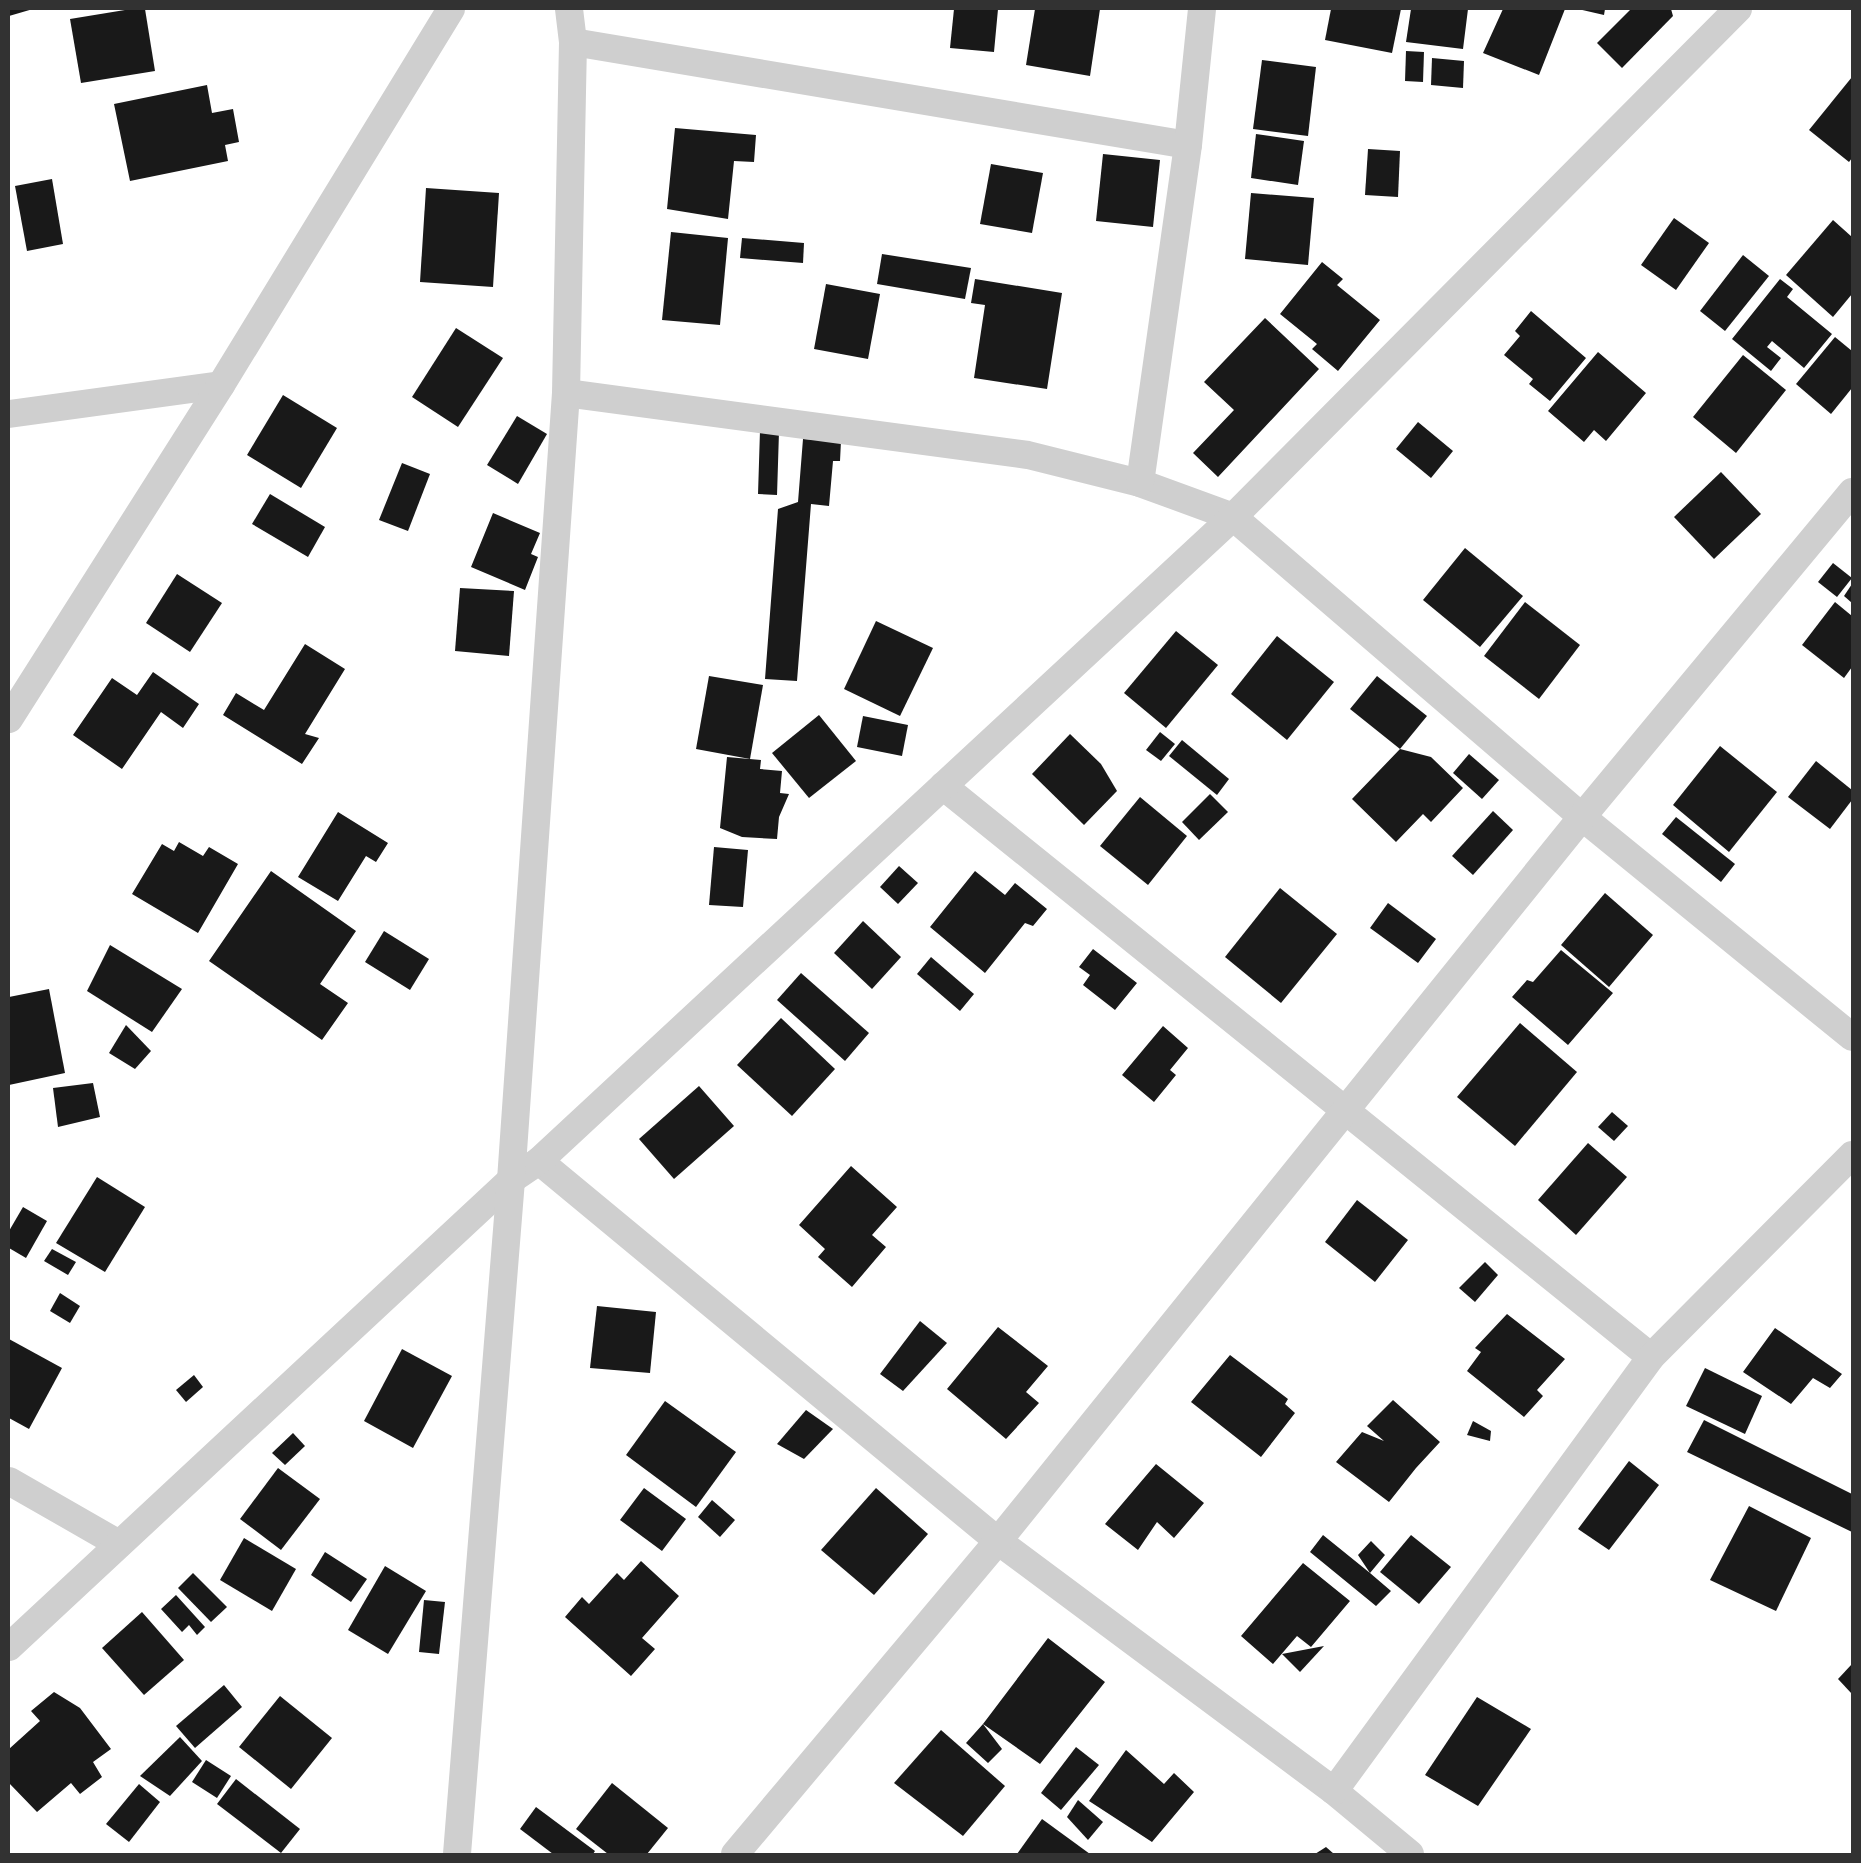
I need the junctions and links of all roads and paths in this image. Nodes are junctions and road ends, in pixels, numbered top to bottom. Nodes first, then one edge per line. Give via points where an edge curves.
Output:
1 (451, 9) edge
2 (569, 9) edge
3 (1202, 9) edge
4 (1738, 9) edge
5 (573, 42) junction
6 (1188, 145) junction
7 (221, 385) junction
8 (566, 392) junction
9 (9, 414) edge
10 (1140, 483) junction
11 (1852, 492) edge
12 (1233, 517) junction
13 (9, 719) edge
14 (943, 786) junction
15 (1582, 816) junction
16 (1852, 1037) edge
17 (1345, 1110) junction
18 (1852, 1155) edge
19 (539, 1161) junction
20 (511, 1180) junction
21 (1651, 1357) junction
22 (9, 1481) edge
23 (998, 1540) junction
24 (119, 1544) junction
25 (9, 1647) edge
26 (1334, 1791) junction
27 (456, 1854) edge
28 (735, 1854) edge
29 (1410, 1854) edge

1 - 7 street
2 - 5 street
3 - 6 street
4 - 12 street
5 - 6 street
5 - 8 street
6 - 10 street
7 - 9 street
7 - 13 street
8 - 10 street via 1028,455
8 - 20 street
10 - 12 street
11 - 15 street
12 - 14 street
12 - 15 street
14 - 17 street
14 - 19 street
15 - 16 street
15 - 17 street
17 - 21 street
17 - 23 street
18 - 21 street
19 - 20 street
19 - 23 street
20 - 24 street
20 - 27 street
21 - 26 street
22 - 24 street
23 - 26 street
23 - 28 street
24 - 25 street
26 - 29 street

